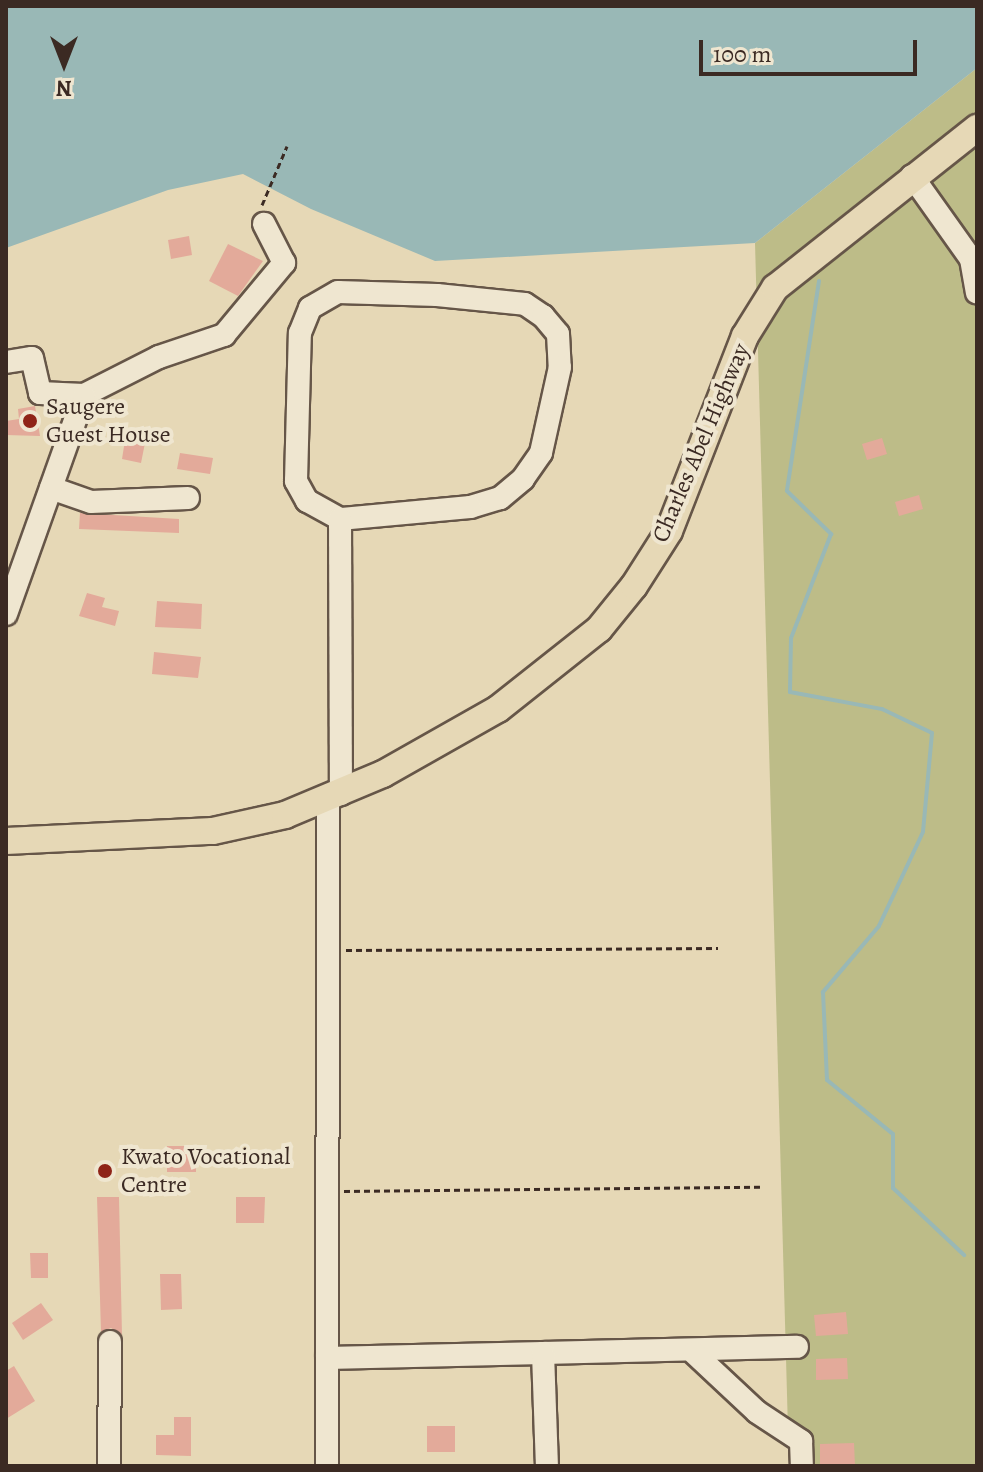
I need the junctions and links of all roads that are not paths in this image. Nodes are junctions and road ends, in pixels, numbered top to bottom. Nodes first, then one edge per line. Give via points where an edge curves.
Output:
1 (977, 128) edge
2 (912, 176) junction
3 (263, 214) road end
4 (977, 292) edge
5 (6, 362) edge
6 (84, 395) junction
7 (51, 488) junction
8 (188, 498) dead end
9 (340, 519) junction
10 (6, 614) edge
11 (334, 797) junction
12 (6, 841) edge
13 (110, 1342) dead end
14 (797, 1347) dead end
15 (543, 1353) junction
16 (694, 1353) junction
17 (327, 1358) junction
18 (109, 1466) edge
19 (327, 1466) edge
20 (547, 1466) edge
21 (802, 1466) edge

1 - 2 main road, Charles Abel Highway
2 - 4 street via 971,259
2 - 11 main road, Charles Abel Highway via 775,288 745,336 669,531 599,629 498,709
3 - 6 street via 284,263 224,335 159,357
5 - 6 street via 32,358 40,393
6 - 7 street
7 - 8 street via 91,502
7 - 10 street
9 - 9 street via 470,507 500,498 523,479 541,453 560,367 558,334 543,316 525,304 338,292 310,308 300,333 296,481 307,501
9 - 11 street
11 - 12 main road, Charles Abel Highway via 213,831
11 - 17 street
13 - 18 street
14 - 16 street
15 - 16 street
15 - 17 street
15 - 20 street
16 - 21 street via 757,1412 801,1441
17 - 19 street

